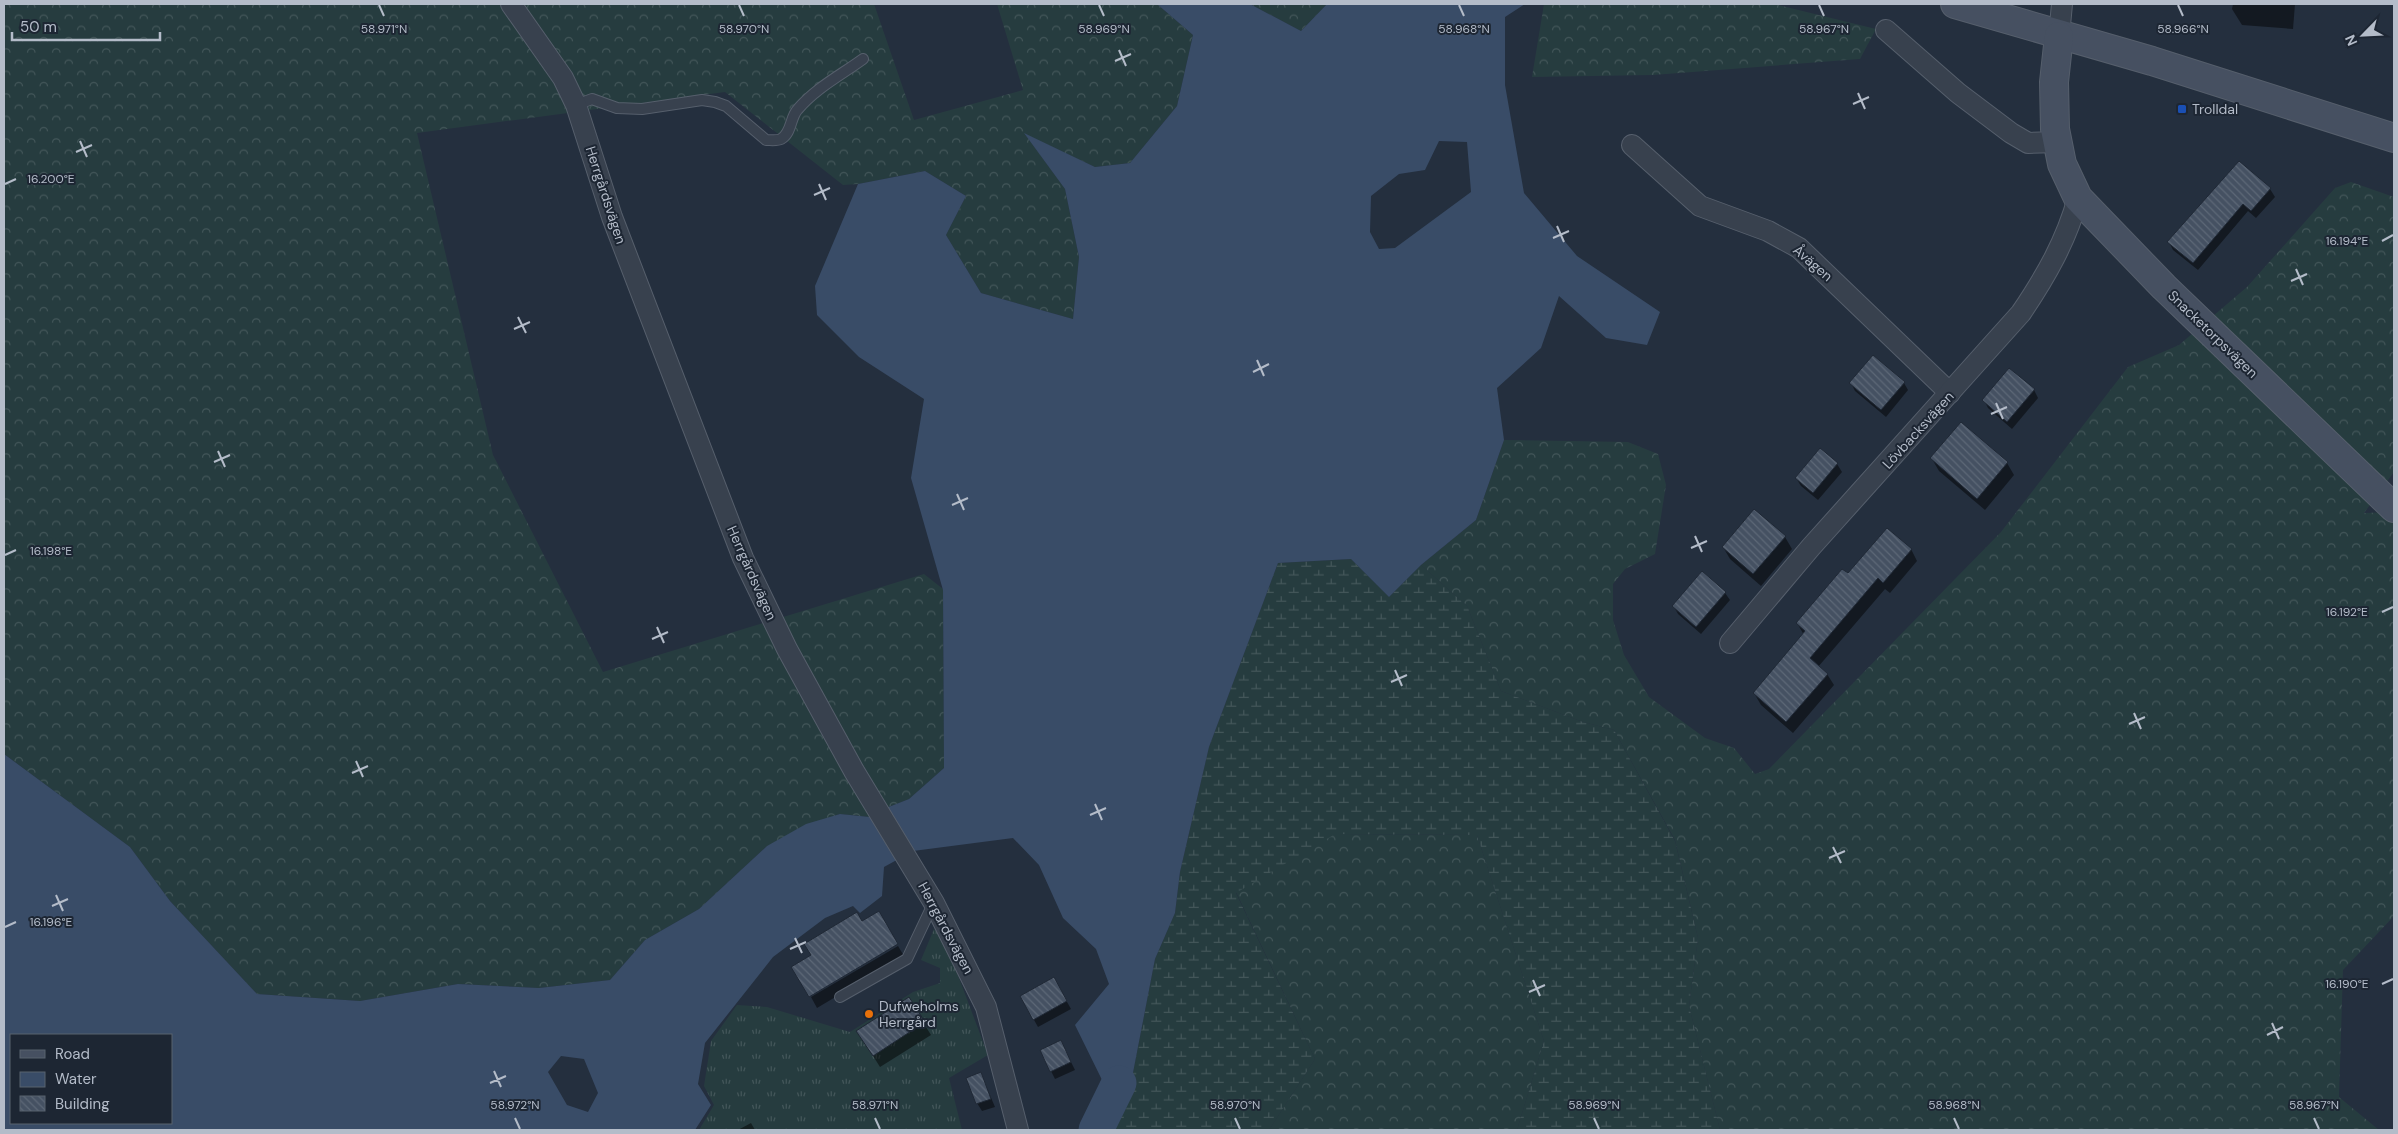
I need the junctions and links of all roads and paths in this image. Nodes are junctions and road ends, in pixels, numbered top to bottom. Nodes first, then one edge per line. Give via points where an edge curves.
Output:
1 (511, 4) edge
2 (1955, 4) edge
3 (2062, 4) edge
4 (1886, 30) dead end
5 (2059, 36) junction
6 (863, 59) dead end
7 (576, 105) junction
8 (2394, 138) edge
9 (2058, 142) junction
10 (1632, 145) dead end
11 (2078, 198) junction
12 (1950, 393) junction
13 (2394, 508) edge
14 (1730, 643) dead end
15 (934, 903) junction
16 (840, 997) dead end
17 (1018, 1130) edge

1 - 7 street, Herrgårdsvägen via 563,78
2 - 5 street
3 - 5 street
4 - 9 street via 2011,134 2028,143
5 - 8 street via 2152,61
5 - 9 street, Snacketorpsvägen via 2054,82
6 - 7 lane via 826,84 798,109 788,133 774,141 766,140 726,106 715,102 702,100 642,109 617,108 592,99
7 - 15 street, Herrgårdsvägen via 612,217 743,558 812,698
9 - 11 street, Snacketorpsvägen via 2062,164
10 - 12 street, Åvägen via 1700,206 1768,231 1799,248
11 - 12 street, Lövbacksvägen via 2070,227 2049,272 2022,313
11 - 13 street, Snacketorpsvägen via 2164,287
12 - 14 street, Lövbacksvägen
15 - 16 lane via 907,959
15 - 17 street, Herrgårdsvägen via 986,1007

